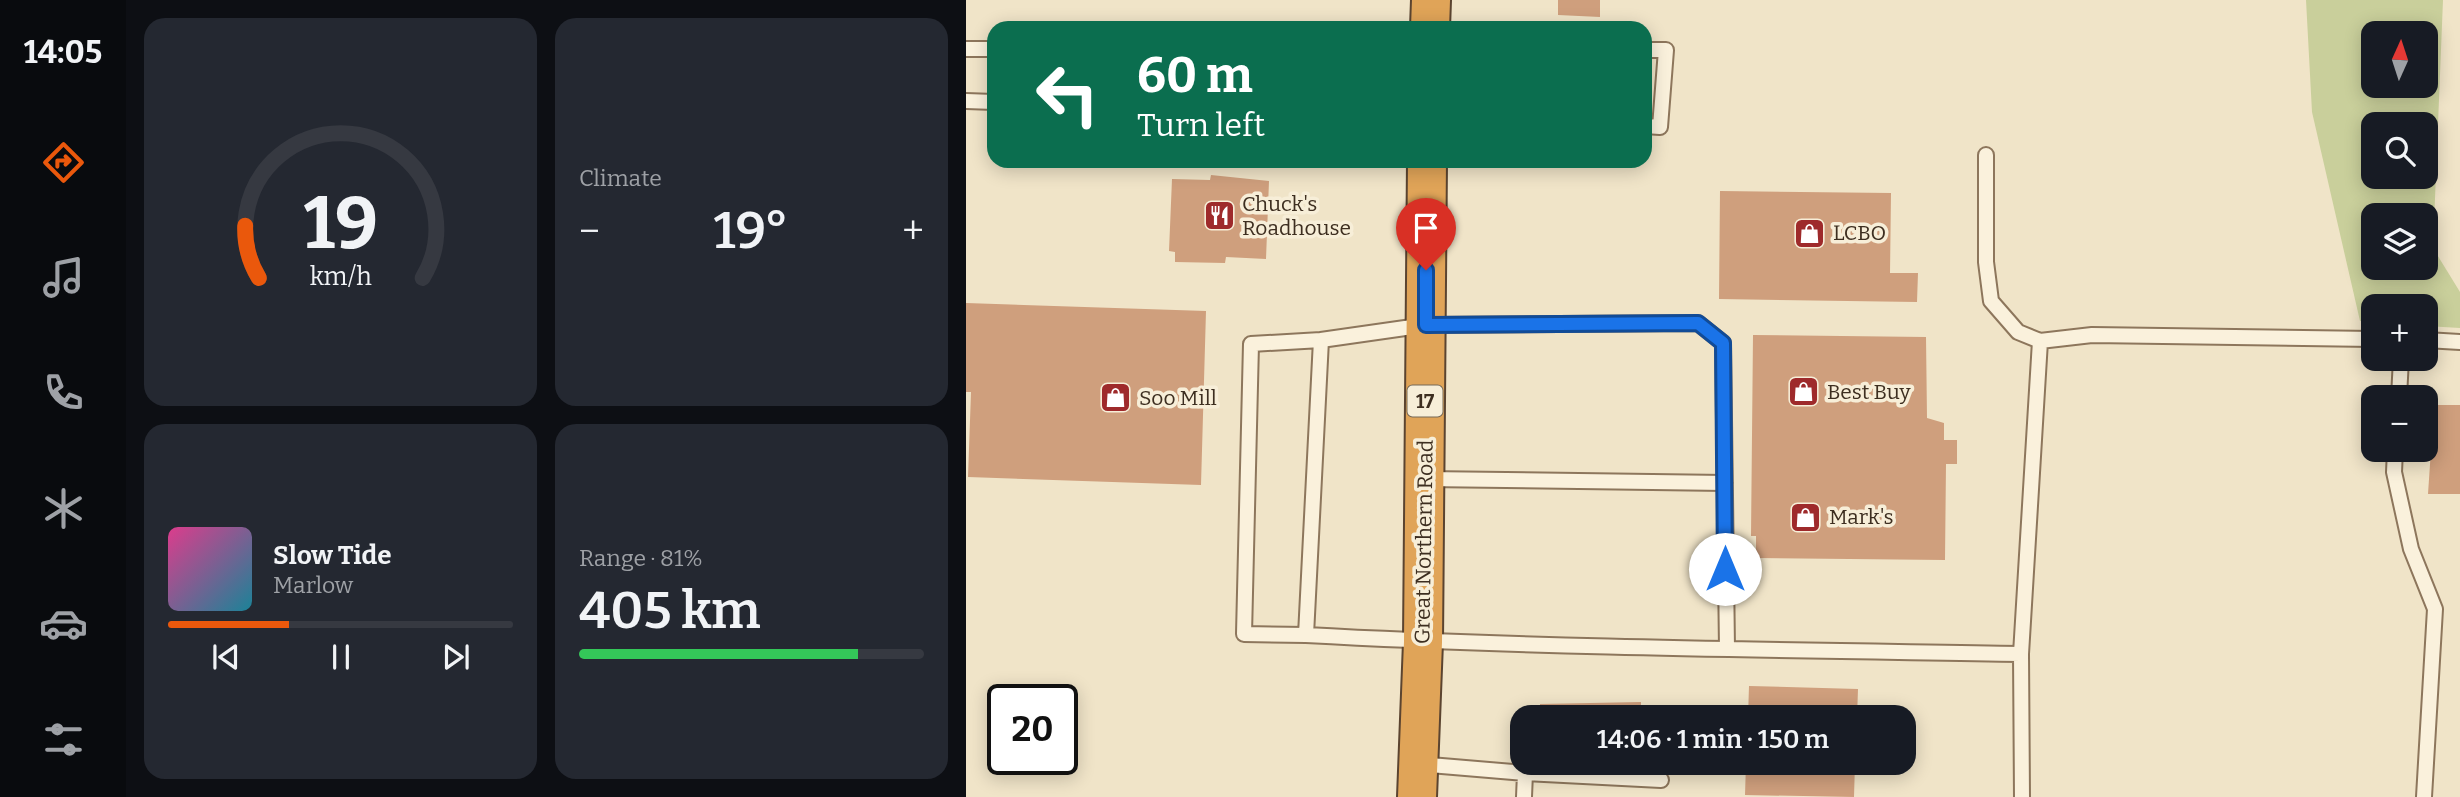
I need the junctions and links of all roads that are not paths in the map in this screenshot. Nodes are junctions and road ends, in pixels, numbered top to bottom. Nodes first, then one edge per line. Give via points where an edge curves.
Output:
1 (1431, 0) edge
2 (1430, 21) edge
3 (966, 49) edge
4 (987, 49) edge
5 (1652, 50) edge
6 (966, 101) edge
7 (987, 102) edge
8 (1652, 126) edge
9 (1986, 155) dead end
10 (1427, 168) edge
11 (1426, 325) junction
12 (2361, 339) edge
13 (1321, 340) junction
14 (2040, 341) junction
15 (2438, 341) edge
16 (2460, 342) edge
17 (2394, 462) edge
18 (1425, 479) junction
19 (1725, 483) junction
20 (1306, 635) junction
21 (1423, 642) junction
22 (1727, 648) junction
23 (2021, 654) junction
24 (1510, 773) edge
25 (1525, 775) edge
26 (1576, 775) edge
27 (1417, 780) edge
28 (1661, 780) dead end
29 (1524, 797) edge
30 (2022, 797) edge
31 (2424, 797) edge

1 - 2 highway
3 - 4 lane
5 - 8 lane via 1666,50 1660,127
6 - 7 lane
9 - 14 lane via 1986,262 1991,301 2018,332
10 - 11 highway, Great Northern Road / 17
11 - 13 lane
11 - 18 highway, Great Northern Road / 17
11 - 19 lane via 1698,323 1723,343
12 - 14 lane via 2092,335
13 - 20 lane
13 - 20 lane via 1251,344 1244,634
14 - 23 lane
15 - 16 lane
17 - 31 lane via 2411,549 2435,609
18 - 19 lane
18 - 21 highway, Great Northern Road / 17
19 - 22 lane
20 - 21 lane
21 - 22 lane
21 - 27 highway, Great Northern Road / 17
22 - 23 lane
23 - 30 lane
24 - 27 lane
25 - 29 lane
26 - 28 lane

